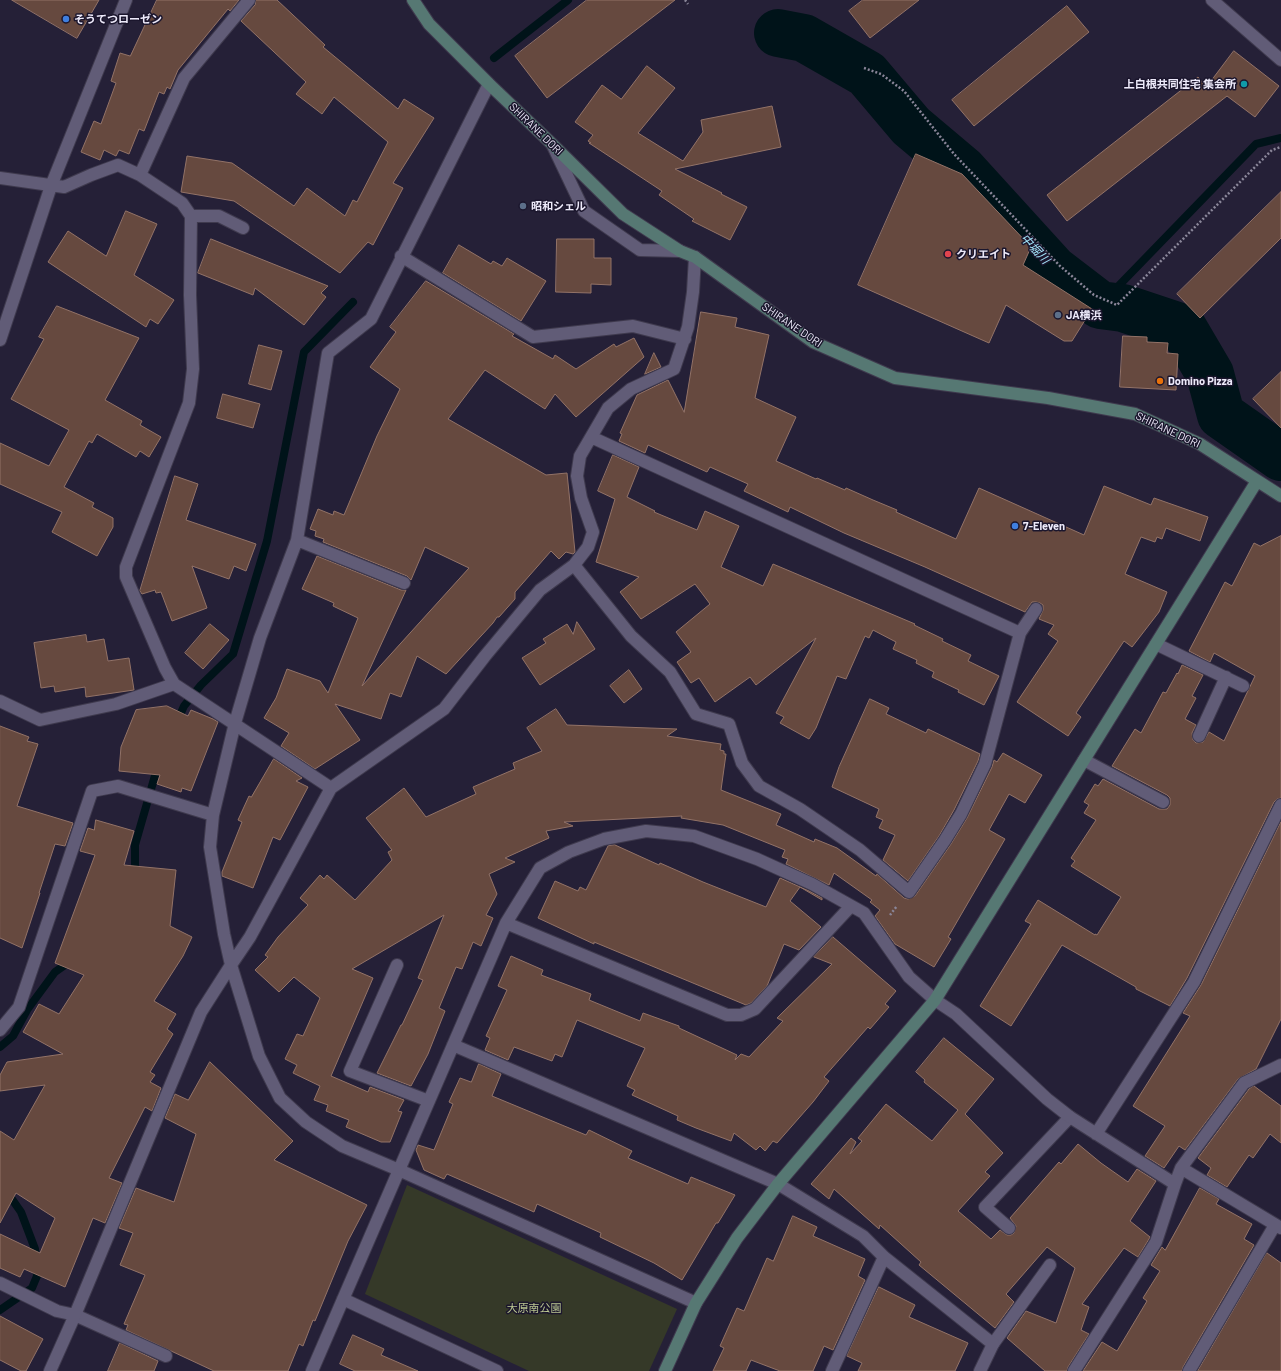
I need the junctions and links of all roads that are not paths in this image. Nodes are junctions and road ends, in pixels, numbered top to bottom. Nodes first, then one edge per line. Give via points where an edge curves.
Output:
1 (126, 0) edge
2 (249, 0) edge
3 (413, 0) edge
4 (1212, 0) edge
5 (1281, 60) edge
6 (489, 84) junction
7 (552, 144) junction
8 (140, 175) junction
9 (0, 178) edge
10 (51, 186) junction
11 (190, 216) junction
12 (243, 228) dead end
13 (680, 251) junction
14 (401, 256) junction
15 (695, 257) junction
16 (685, 339) junction
17 (0, 340) edge
18 (591, 436) junction
19 (1257, 481) junction
20 (1281, 496) edge
21 (297, 540) junction
22 (574, 565) junction
23 (404, 583) dead end
24 (1036, 609) dead end
25 (1020, 633) junction
26 (1156, 644) junction
27 (1226, 677) junction
28 (174, 684) junction
29 (1243, 686) dead end
30 (0, 701) edge
31 (235, 724) junction
32 (1199, 736) dead end
33 (1084, 760) junction
34 (331, 788) junction
35 (1163, 802) dead end
36 (1281, 805) edge
37 (212, 815) junction
38 (850, 906) junction
39 (506, 923) junction
40 (231, 965) junction
41 (397, 965) dead end
42 (935, 1000) junction
43 (0, 1030) edge
44 (453, 1045) junction
45 (1281, 1065) edge
46 (429, 1101) junction
47 (1070, 1117) junction
48 (1096, 1134) junction
49 (1181, 1168) junction
50 (399, 1170) junction
51 (778, 1184) junction
52 (1175, 1184) junction
53 (1278, 1226) edge
54 (1009, 1228) dead end
55 (884, 1257) junction
56 (1050, 1265) dead end
57 (0, 1283) edge
58 (343, 1299) junction
59 (696, 1303) junction
60 (75, 1315) junction
61 (993, 1344) junction
62 (166, 1356) dead end
63 (53, 1369) edge
64 (312, 1371) edge
65 (497, 1371) edge
66 (665, 1371) edge
67 (832, 1371) edge
68 (980, 1371) edge
69 (1074, 1371) edge
70 (1189, 1371) edge

1 - 10 street
2 - 8 street via 184,78
3 - 6 street, SHIRANE DORI via 429,24
4 - 5 street
6 - 7 street, SHIRANE DORI
6 - 14 street
7 - 13 street, SHIRANE DORI via 623,214
7 - 13 street via 584,211 640,250
8 - 10 street via 118,165 64,187
8 - 11 street via 182,203
9 - 10 street
10 - 17 street
11 - 12 street via 219,216
11 - 28 street via 193,370 189,403 126,567 126,577
13 - 15 street, SHIRANE DORI
14 - 16 street via 533,337 633,326
14 - 21 street via 371,319 328,353
15 - 16 street via 693,292
15 - 19 street, SHIRANE DORI via 813,342 895,378 1048,398 1135,414 1200,444
16 - 18 street via 674,369 630,389 608,408
18 - 22 street via 580,456 578,476 581,498 593,532 588,547
18 - 25 street
19 - 20 street, SHIRANE DORI
19 - 26 street
21 - 23 street
21 - 31 street via 260,638
22 - 25 street via 632,636 670,672 696,714 729,724 742,762 760,786 800,809 860,850 909,892 961,814 985,764
22 - 34 street via 540,590 444,709
24 - 25 street
26 - 27 street
26 - 33 street
27 - 29 street
27 - 32 street
28 - 30 street via 116,704 40,720
28 - 31 street
31 - 34 street
31 - 37 street
33 - 35 street
33 - 42 street
34 - 40 street via 250,937
36 - 48 street via 1194,982
37 - 40 street via 210,847
37 - 43 street via 118,786 92,791 18,1007
38 - 39 street via 812,884 757,859 694,836 646,831 597,842 569,852 540,868
38 - 39 street via 755,1009 741,1015 727,1015
38 - 42 street via 864,913 909,977
39 - 44 street
40 - 50 street via 259,1056 280,1098 306,1122 342,1146
40 - 60 street via 201,1012
41 - 46 street via 350,1071
42 - 47 street via 956,1014
42 - 51 street
44 - 46 street
44 - 51 street
45 - 49 street via 1244,1083
46 - 50 street
47 - 48 street
47 - 54 street via 985,1207
48 - 52 street
49 - 52 street
49 - 53 street
50 - 58 street
50 - 59 street
51 - 55 street via 863,1236
51 - 59 street via 737,1238
52 - 69 street via 1156,1242
53 - 70 street
55 - 61 street
55 - 67 street
56 - 61 street
57 - 60 street via 57,1311
58 - 64 street
58 - 65 street
59 - 66 street
60 - 62 street
60 - 63 street
61 - 68 street

